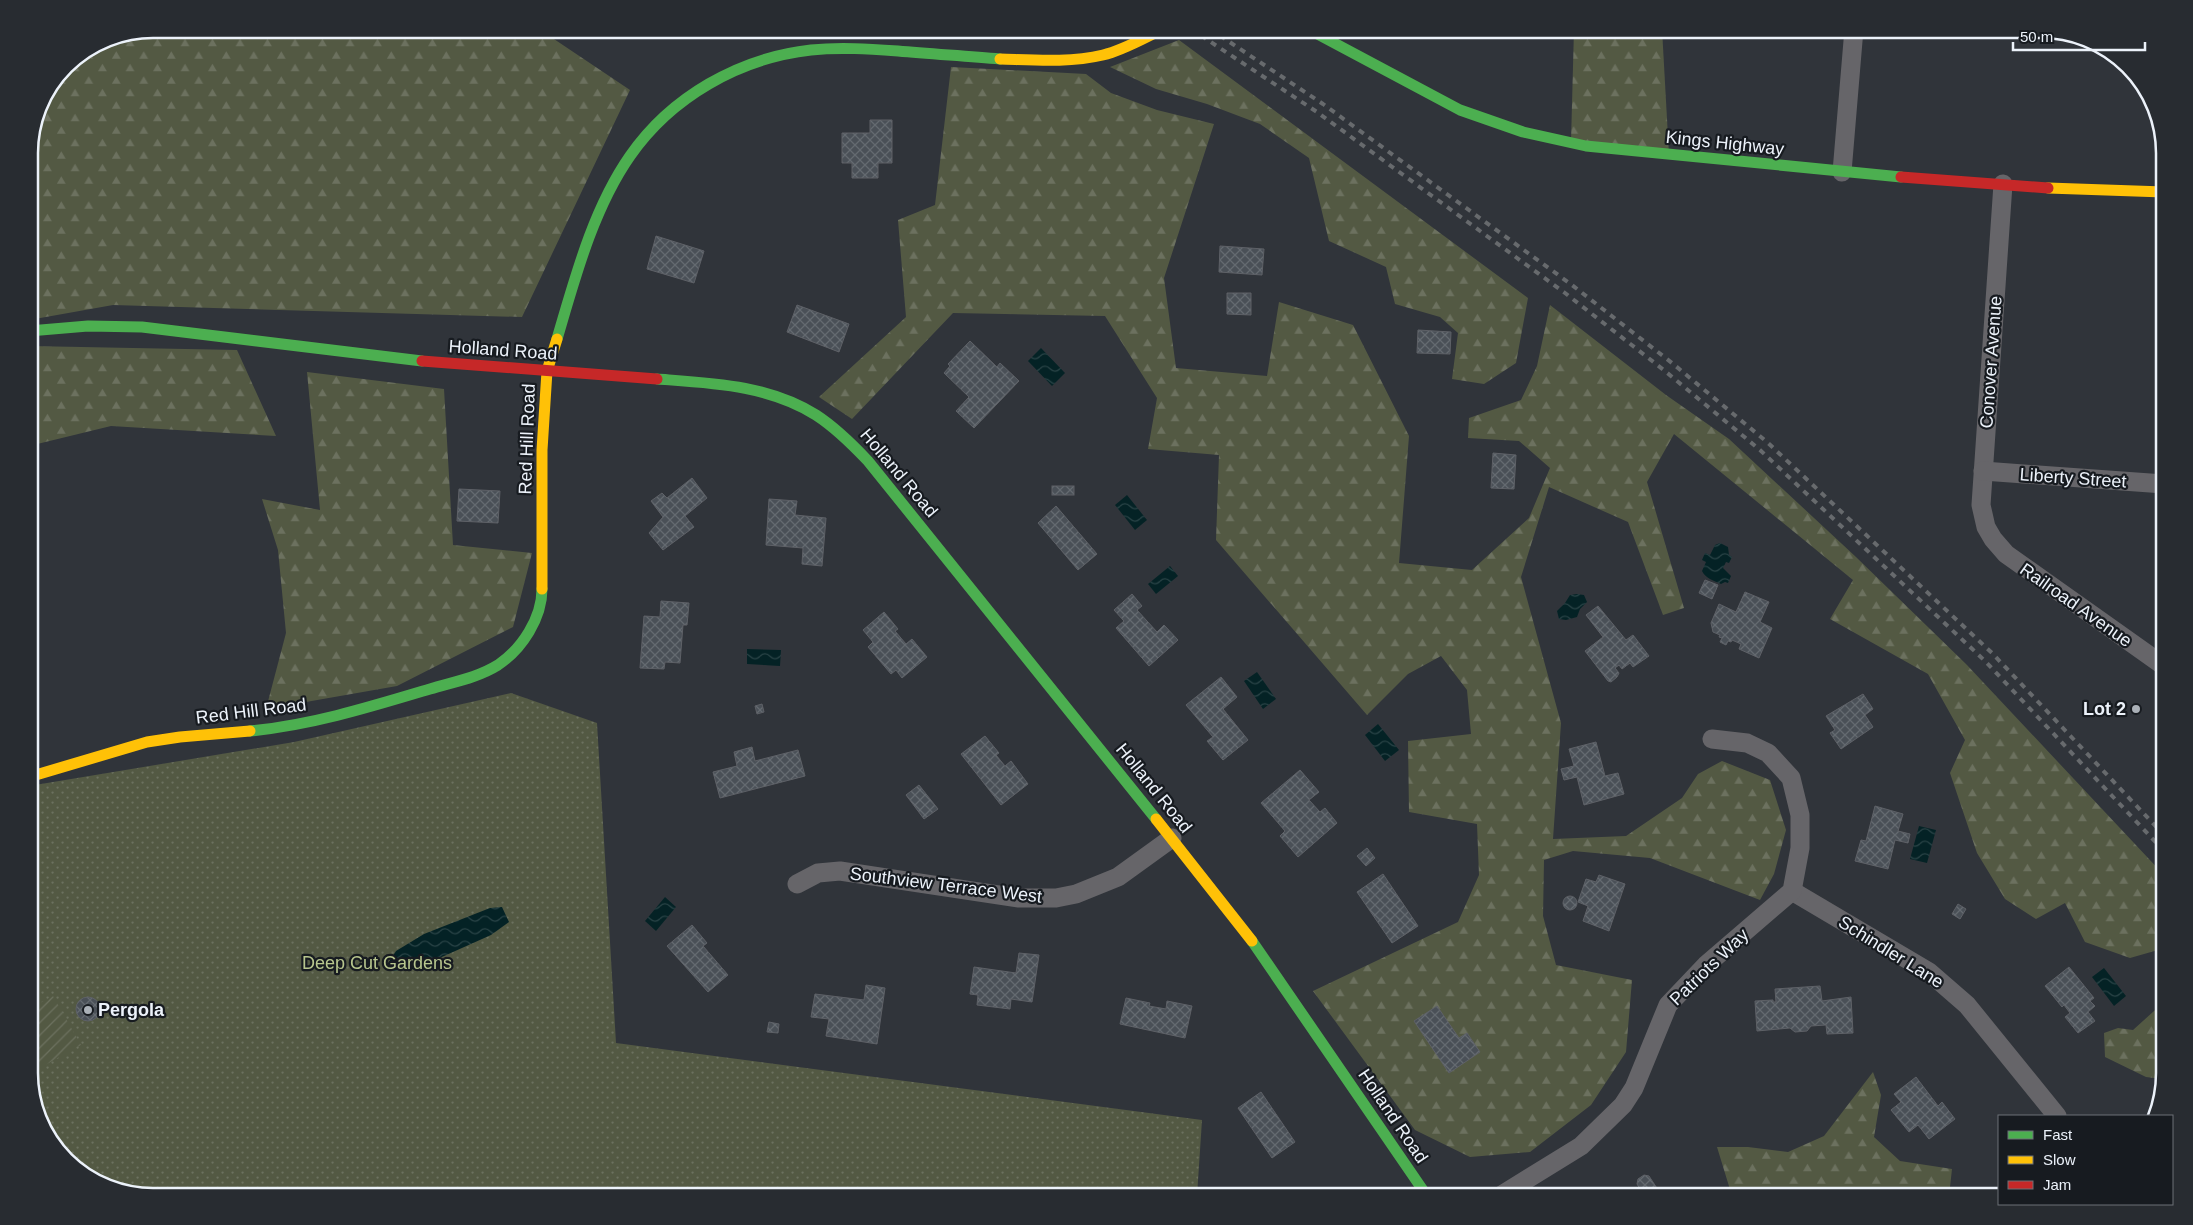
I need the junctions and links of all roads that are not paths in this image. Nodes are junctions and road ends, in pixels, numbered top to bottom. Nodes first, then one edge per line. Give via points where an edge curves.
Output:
1 (1145, 38) edge
2 (1323, 38) edge
3 (1853, 38) edge
4 (1842, 172) junction
5 (2003, 184) junction
6 (2155, 192) edge
7 (38, 329) edge
8 (547, 371) junction
9 (1983, 471) junction
10 (2155, 483) edge
11 (1993, 539) joint
12 (2156, 660) edge
13 (1712, 739) dead end
14 (38, 774) edge
15 (1172, 838) junction
16 (797, 884) dead end
17 (1792, 891) junction
18 (2056, 1115) edge
19 (1422, 1188) edge
20 (1513, 1188) edge

1 - 8 street, Red Hill Road via 1103,55 1062,61 850,48 810,50 759,61 710,82 654,127 630,156 614,183 596,222
2 - 4 street, Kings Highway via 1460,110 1523,132 1586,146
3 - 4 street
4 - 5 street, Kings Highway
5 - 6 street, Kings Highway
5 - 9 street, Conover Avenue
7 - 8 street, Holland Road via 142,327 409,360
8 - 14 street, Red Hill Road via 542,450 542,593 538,611 523,642 498,665 348,714 291,726 164,739
8 - 15 street, Holland Road via 750,388 794,402 832,425 868,461
9 - 10 street, Liberty Street
9 - 11 street, Conover Avenue via 1981,505 1986,527
11 - 12 street, Railroad Avenue via 2015,562
13 - 17 street via 1747,744 1768,753 1791,778 1800,815 1800,848
15 - 16 street, Southview Terrace West via 1118,877 1076,894 1056,898 1019,898 840,871 818,873
15 - 19 street, Holland Road via 1261,953
17 - 18 street, Schindler Lane via 1929,972 1967,1005
17 - 20 street, Patriots Way via 1706,965 1668,1005 1634,1088 1623,1104 1581,1146

